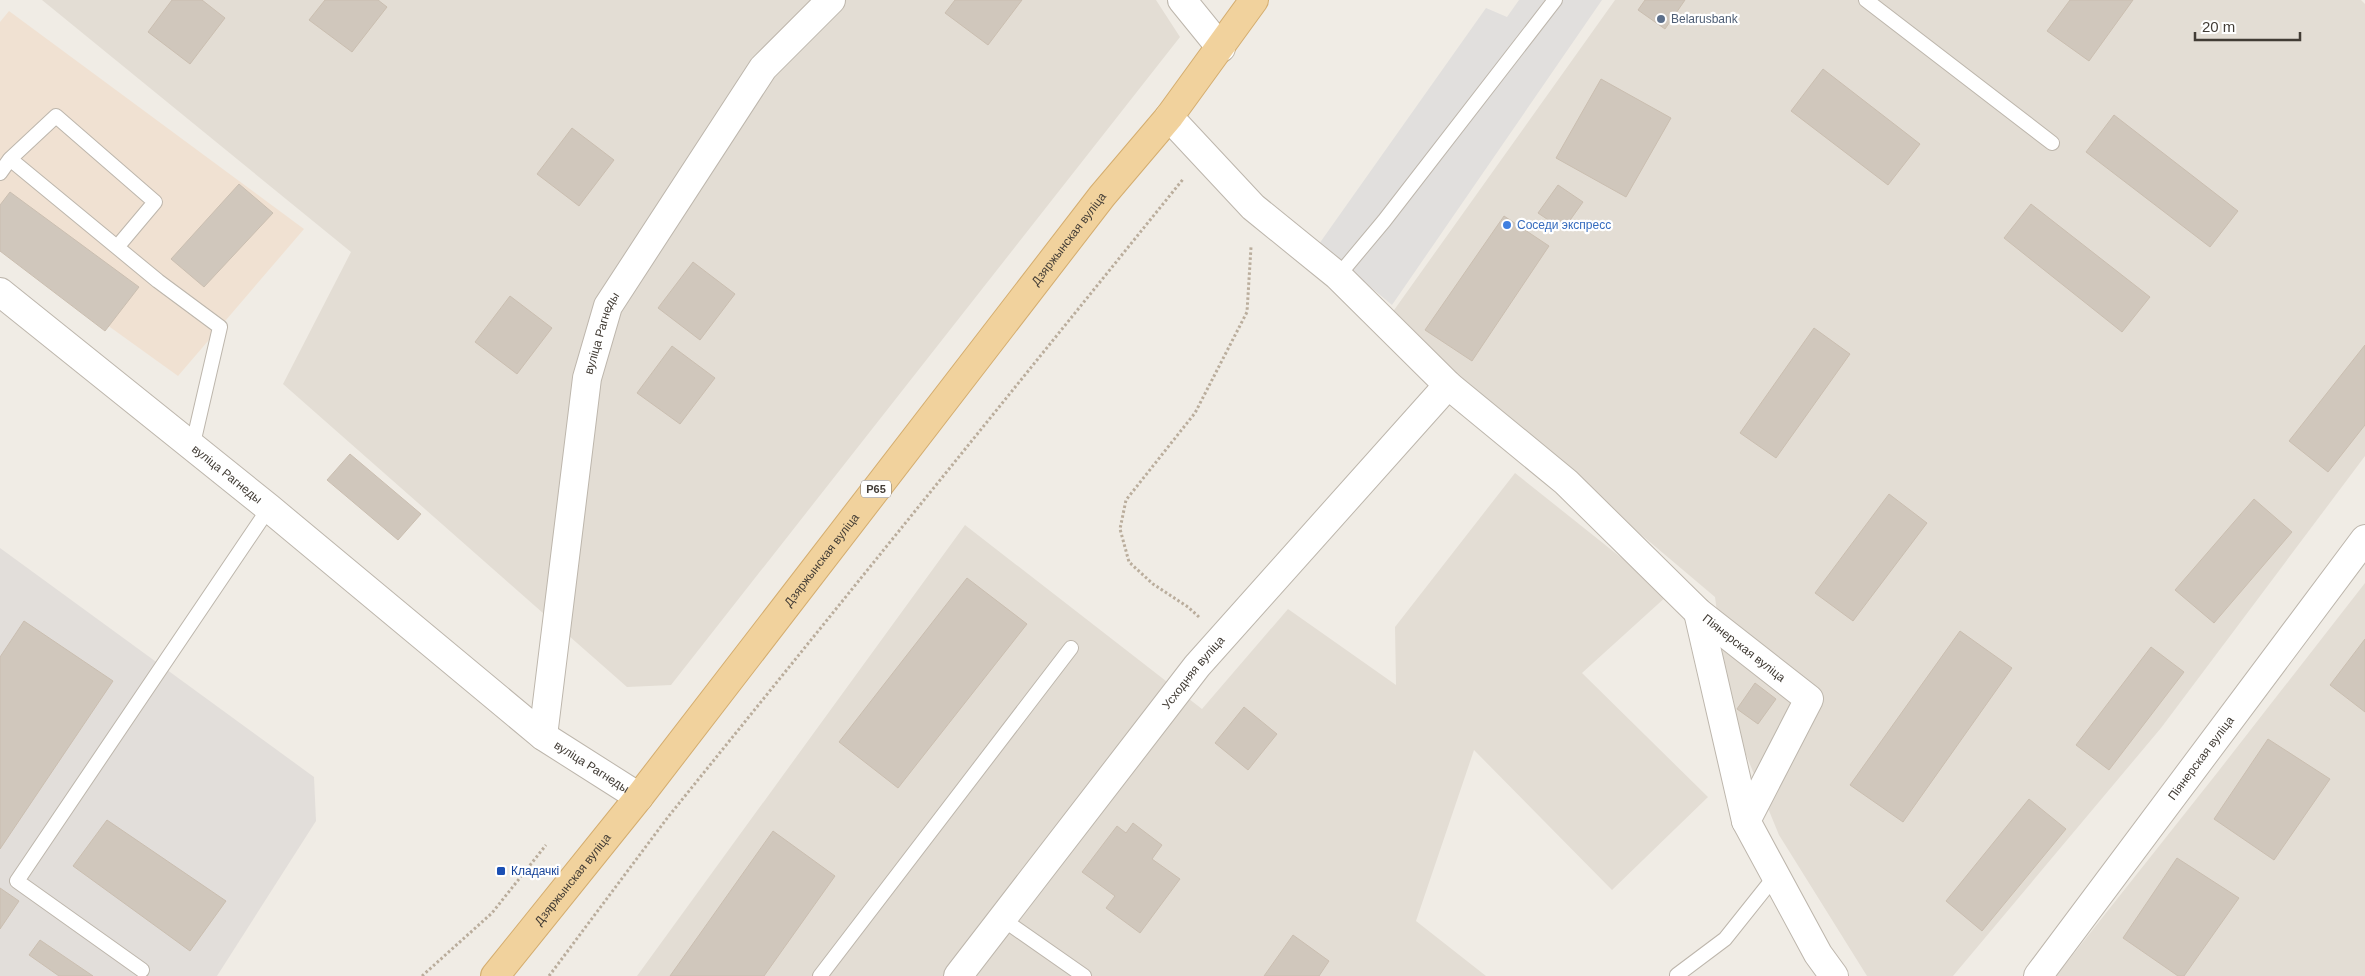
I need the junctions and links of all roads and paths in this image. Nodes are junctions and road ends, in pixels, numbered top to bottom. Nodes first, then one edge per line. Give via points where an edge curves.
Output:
1 (831, 0) edge
2 (1182, 0) edge
3 (1254, 0) edge
4 (1555, 0) edge
5 (1866, 0) edge
6 (1221, 48) junction
7 (1169, 116) junction
8 (2052, 143) dead end
9 (1204, 152) junction
10 (10, 159) junction
11 (0, 173) edge
12 (1253, 208) junction
13 (118, 246) junction
14 (1338, 276) junction
15 (0, 292) edge
16 (1448, 385) junction
17 (192, 448) junction
18 (269, 508) junction
19 (2365, 539) edge
20 (1698, 612) junction
21 (1201, 619) dead end
22 (1071, 648) dead end
23 (543, 736) junction
24 (639, 797) junction
25 (1746, 821) junction
26 (546, 845) dead end
27 (1776, 875) junction
28 (1001, 918) junction
29 (142, 970) dead end
30 (422, 976) edge
31 (495, 976) edge
32 (549, 976) edge
33 (820, 976) edge
34 (958, 976) edge
35 (1084, 976) edge
36 (1675, 976) edge
37 (1834, 976) edge
38 (2038, 976) edge

1 - 23 street, вуліца Рагнеды via 763,68 608,306 587,378
2 - 6 street
3 - 6 main road, Дзяржынская вуліца / Р65
4 - 14 lane
5 - 8 lane
6 - 7 main road, Дзяржынская вуліца / Р65
7 - 9 street, Піянерская вуліца
7 - 24 main road, Дзяржынская вуліца / Р65 via 1102,196
9 - 12 street, Піянерская вуліца
9 - 32 path via 668,817
10 - 11 lane
10 - 13 lane
10 - 13 lane via 56,116 154,202
12 - 14 street, Піянерская вуліца
12 - 21 path via 1247,312 1195,414 1126,500 1120,529 1130,562 1153,584 1188,606
13 - 17 lane via 158,281 220,327
14 - 16 street, Піянерская вуліца
15 - 17 street, вуліца Рагнеды
16 - 20 street, Піянерская вуліца via 1566,482
16 - 28 street, Усходняя вуліца via 1197,666
17 - 18 street, вуліца Рагнеды
18 - 23 street, вуліца Рагнеды
18 - 29 lane via 17,881
19 - 38 street, Піянерская вуліца
20 - 25 street
20 - 25 street, Піянерская вуліца via 1809,700
22 - 33 lane
23 - 24 street, вуліца Рагнеды
24 - 31 main road, Дзяржынская вуліца / Р65
25 - 27 street
26 - 30 path via 492,913
27 - 36 lane via 1726,939
27 - 37 street via 1818,954
28 - 34 street, Усходняя вуліца
28 - 35 lane

